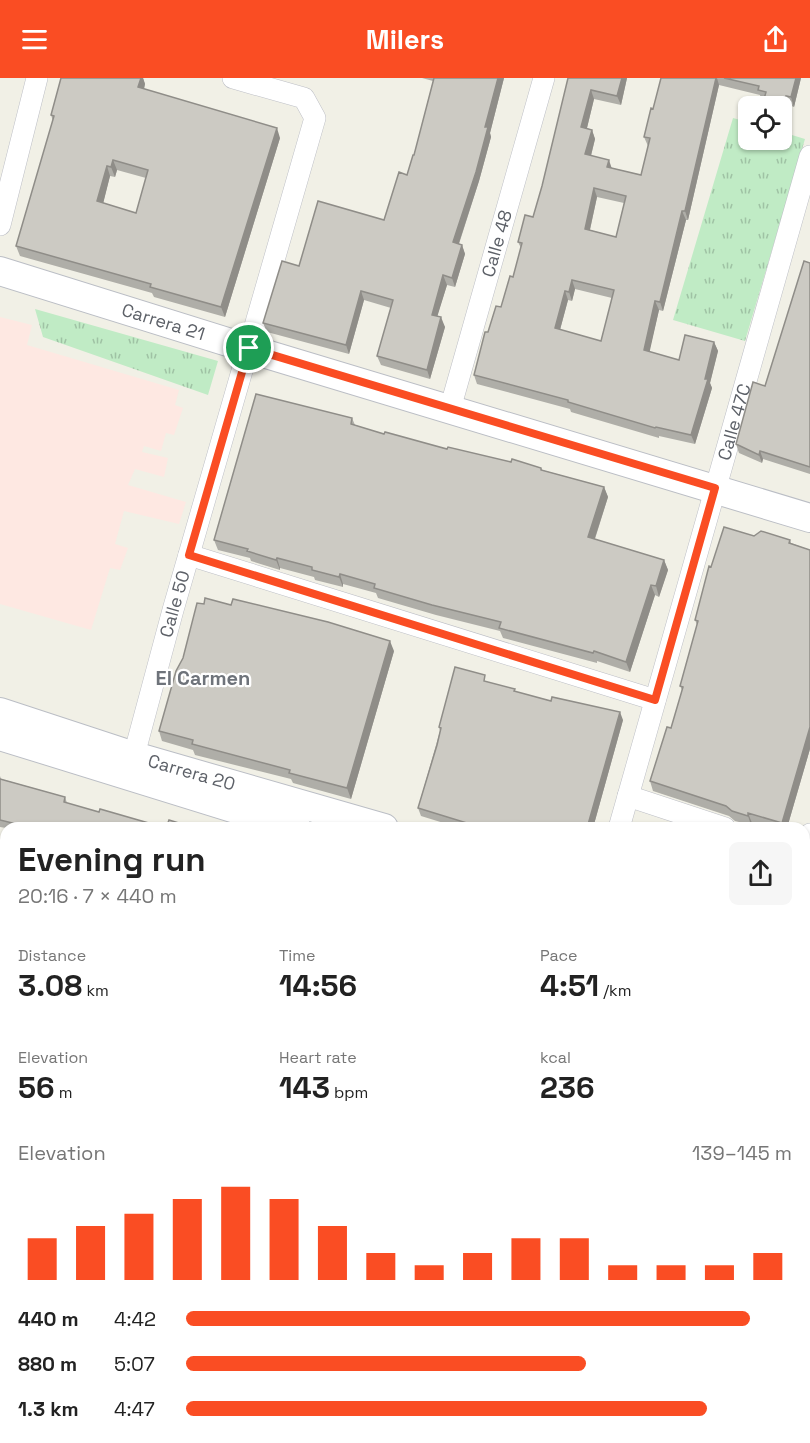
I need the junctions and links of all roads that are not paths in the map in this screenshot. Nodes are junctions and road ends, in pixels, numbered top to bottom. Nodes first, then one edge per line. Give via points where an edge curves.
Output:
1 (37, 78) edge
2 (233, 78) edge
3 (544, 78) edge
4 (810, 156) edge
5 (0, 225) edge
6 (0, 271) edge
7 (249, 348) junction
8 (450, 409) junction
9 (715, 488) junction
10 (810, 518) edge
11 (189, 555) junction
12 (655, 700) junction
13 (0, 712) edge
14 (0, 736) edge
15 (131, 766) junction
16 (628, 796) junction
17 (281, 822) edge
18 (360, 822) edge
19 (621, 822) edge
20 (707, 822) edge

1 - 5 street
2 - 7 street, Calle 50 via 304,98 315,118
3 - 8 street, Calle 48
4 - 9 street, Calle 47C
6 - 7 main road, Carrera 21
7 - 8 main road, Carrera 21
7 - 11 street, Calle 50
8 - 9 main road, Carrera 21
9 - 10 main road, Carrera 21
9 - 12 street, Calle 47C
11 - 12 street
11 - 15 street, Calle 50
12 - 16 street, Calle 47C
13 - 15 main road, Carrera 20
14 - 15 main road, Carrera 20
15 - 17 main road, Carrera 20
15 - 18 main road, Carrera 20
16 - 19 street, Calle 47C
16 - 20 street

